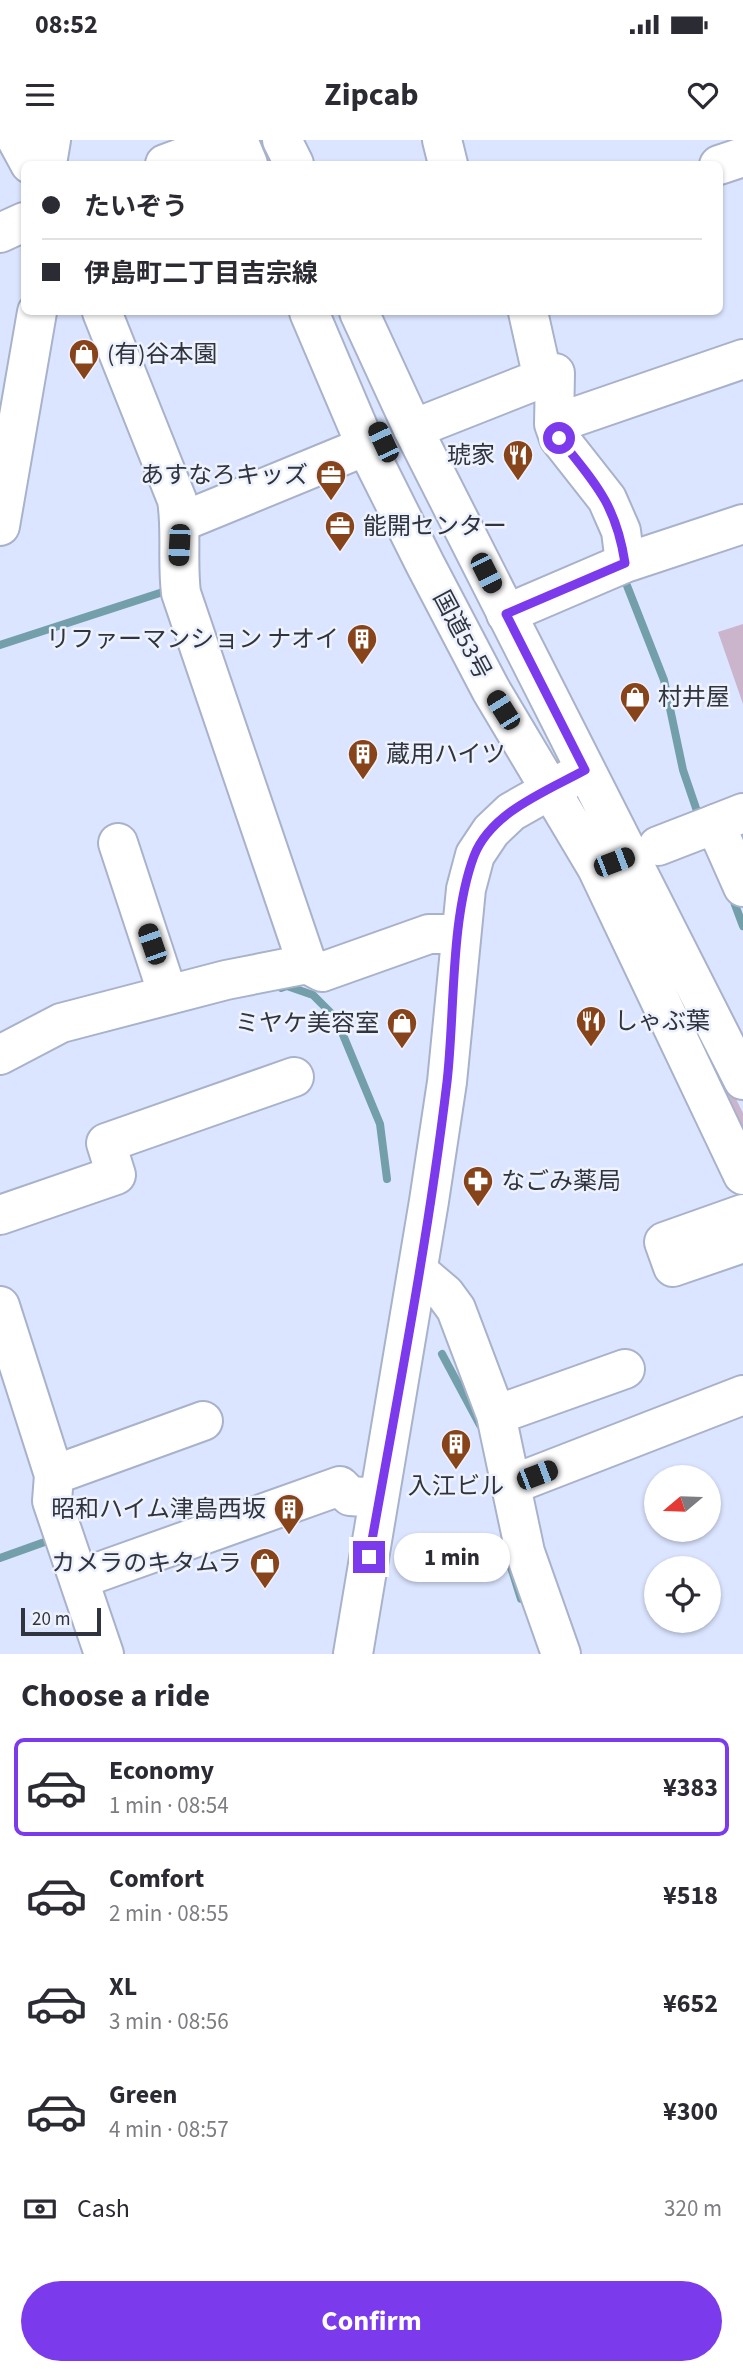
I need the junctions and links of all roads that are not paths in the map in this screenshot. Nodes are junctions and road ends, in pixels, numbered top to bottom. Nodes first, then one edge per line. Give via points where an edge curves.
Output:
1 (17, 140) edge
2 (51, 140) edge
3 (230, 140) edge
4 (238, 140) edge
5 (256, 140) edge
6 (282, 140) edge
7 (442, 140) edge
8 (743, 157) edge
9 (28, 161) edge
10 (48, 161) edge
11 (173, 161) edge
12 (247, 161) edge
13 (265, 161) edge
14 (292, 161) edge
15 (447, 161) edge
16 (723, 164) edge
17 (21, 223) edge
18 (0, 233) edge
19 (36, 315) edge
20 (103, 315) edge
21 (310, 315) edge
22 (329, 315) edge
23 (360, 315) edge
24 (529, 315) edge
25 (743, 359) edge
26 (543, 379) junction
27 (554, 424) junction
28 (413, 429) junction
29 (366, 446) junction
30 (181, 522) junction
31 (743, 524) edge
32 (0, 526) edge
33 (625, 563) junction
34 (506, 614) junction
35 (466, 642) junction
36 (585, 770) junction
37 (552, 788) junction
38 (729, 818) edge
39 (118, 843) dead end
40 (629, 857) junction
41 (743, 887) edge
42 (459, 934) junction
43 (307, 964) junction
44 (169, 995) junction
45 (0, 1055) edge
46 (294, 1077) dead end
47 (743, 1080) edge
48 (743, 1175) edge
49 (743, 1214) edge
50 (0, 1215) edge
51 (743, 1243) edge
52 (418, 1271) junction
53 (0, 1306) edge
54 (625, 1369) dead end
55 (743, 1395) edge
56 (496, 1415) junction
57 (203, 1421) dead end
58 (54, 1475) junction
59 (511, 1485) junction
60 (379, 1498) junction
61 (79, 1579) junction
62 (104, 1654) edge
63 (353, 1654) edge
64 (561, 1654) edge

1 - 9 main road
2 - 10 main road
3 - 11 main road
4 - 12 main road
5 - 13 main road
6 - 14 main road
7 - 15 main road
8 - 16 main road
17 - 18 main road
19 - 32 main road
20 - 30 main road via 177,500
21 - 29 main road, 国道53号
22 - 35 main road via 362,395 454,587
23 - 28 main road, 国道53号
24 - 26 main road
25 - 27 main road
26 - 27 main road via 555,373
26 - 28 main road
27 - 33 main road via 559,438 607,499 621,531
28 - 34 main road, 国道53号
29 - 30 main road
29 - 35 main road, 国道53号
30 - 43 main road via 181,593
31 - 33 main road
33 - 34 main road
34 - 36 main road, 国道53号
35 - 37 main road, 国道53号
36 - 37 main road
36 - 40 main road, 国道53号
37 - 40 main road, 国道53号
37 - 42 main road via 511,812 475,855
38 - 40 main road
38 - 41 main road
39 - 44 main road
40 - 47 main road, 国道53号
40 - 48 main road, 国道53号
42 - 43 main road via 429,934 322,972
42 - 52 main road via 447,1082
43 - 44 main road
44 - 45 main road via 61,1023
46 - 50 main road via 106,1143 116,1175
49 - 51 main road via 664,1242 673,1267
52 - 56 main road via 456,1309
52 - 60 main road
53 - 58 main road
54 - 56 main road
55 - 59 main road
56 - 59 main road
57 - 58 main road
58 - 61 main road via 52,1501
59 - 64 main road via 525,1552
60 - 61 main road via 350,1496 340,1486
60 - 63 main road
61 - 62 main road

